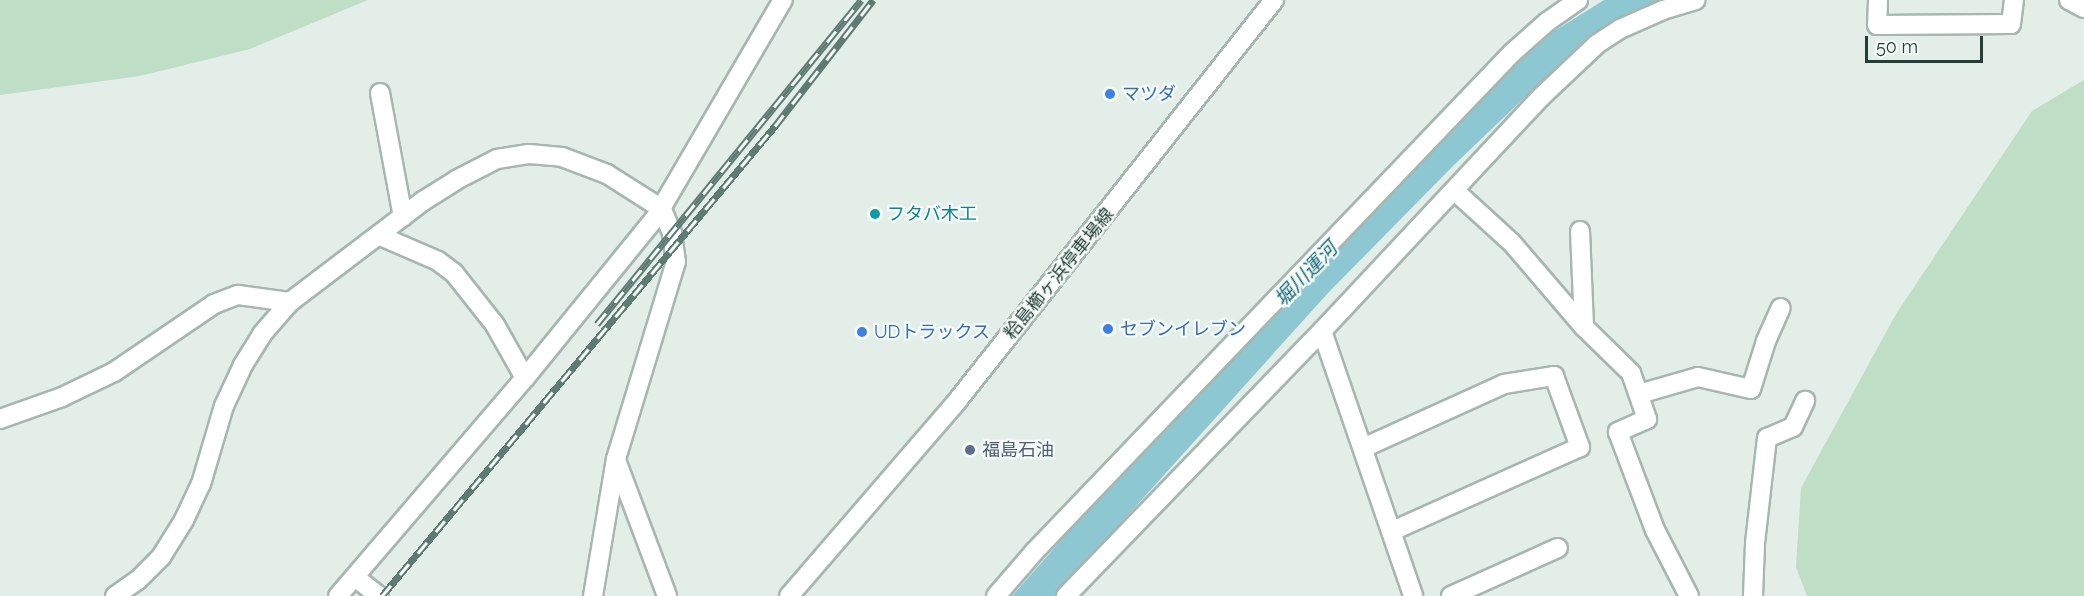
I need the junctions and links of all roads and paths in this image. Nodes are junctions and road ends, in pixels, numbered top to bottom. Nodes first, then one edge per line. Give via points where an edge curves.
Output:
1 (783, 0) edge
2 (1274, 0) edge
3 (1578, 0) edge
4 (1695, 0) edge
5 (1878, 0) edge
6 (2014, 0) edge
7 (2069, 0) edge
8 (1660, 5) edge
9 (2084, 8) edge
10 (380, 93) dead end
11 (1455, 191) junction
12 (662, 209) junction
13 (403, 217) junction
14 (1580, 231) dead end
15 (378, 235) junction
16 (290, 302) junction
17 (1781, 308) dead end
18 (1584, 327) junction
19 (1322, 331) junction
20 (525, 378) junction
21 (1639, 394) junction
22 (1805, 401) dead end
23 (0, 419) edge
24 (1363, 448) junction
25 (616, 459) junction
26 (1392, 531) junction
27 (1558, 548) dead end
28 (356, 578) junction
29 (115, 596) edge
30 (338, 596) edge
31 (379, 596) edge
32 (593, 596) edge
33 (667, 596) edge
34 (789, 596) edge
35 (996, 596) edge
36 (1066, 596) edge
37 (1413, 596) edge
38 (1451, 596) edge
39 (1689, 596) edge
40 (1753, 596) edge

1 - 12 street
2 - 34 street, 粭島櫛ヶ浜停車場線 via 958,400
3 - 35 street via 1512,53 1041,544
4 - 8 street
5 - 6 street via 1877,25 2011,24
7 - 9 street
8 - 11 street via 1597,44 1541,97
10 - 13 street
11 - 18 street via 1512,243
11 - 19 street
12 - 13 street via 607,174 562,157 529,154 497,159 423,201
12 - 20 street
12 - 25 street via 672,233 676,262
13 - 15 street
14 - 18 street
15 - 16 street
15 - 20 street via 438,261 454,273 495,325
16 - 23 street via 238,295 214,304 114,372 62,397
16 - 29 street via 262,334 243,365 224,406 201,484 184,520 161,557
17 - 21 street via 1751,389 1698,377
18 - 21 street via 1631,372
19 - 24 street
19 - 36 street
20 - 28 street
21 - 39 street via 1647,419 1618,432 1655,530
22 - 40 street via 1793,427 1767,438
24 - 26 street
24 - 26 street via 1504,384 1554,376 1580,447
25 - 32 street
25 - 33 street
26 - 37 street
27 - 38 street
28 - 30 street
28 - 31 street

